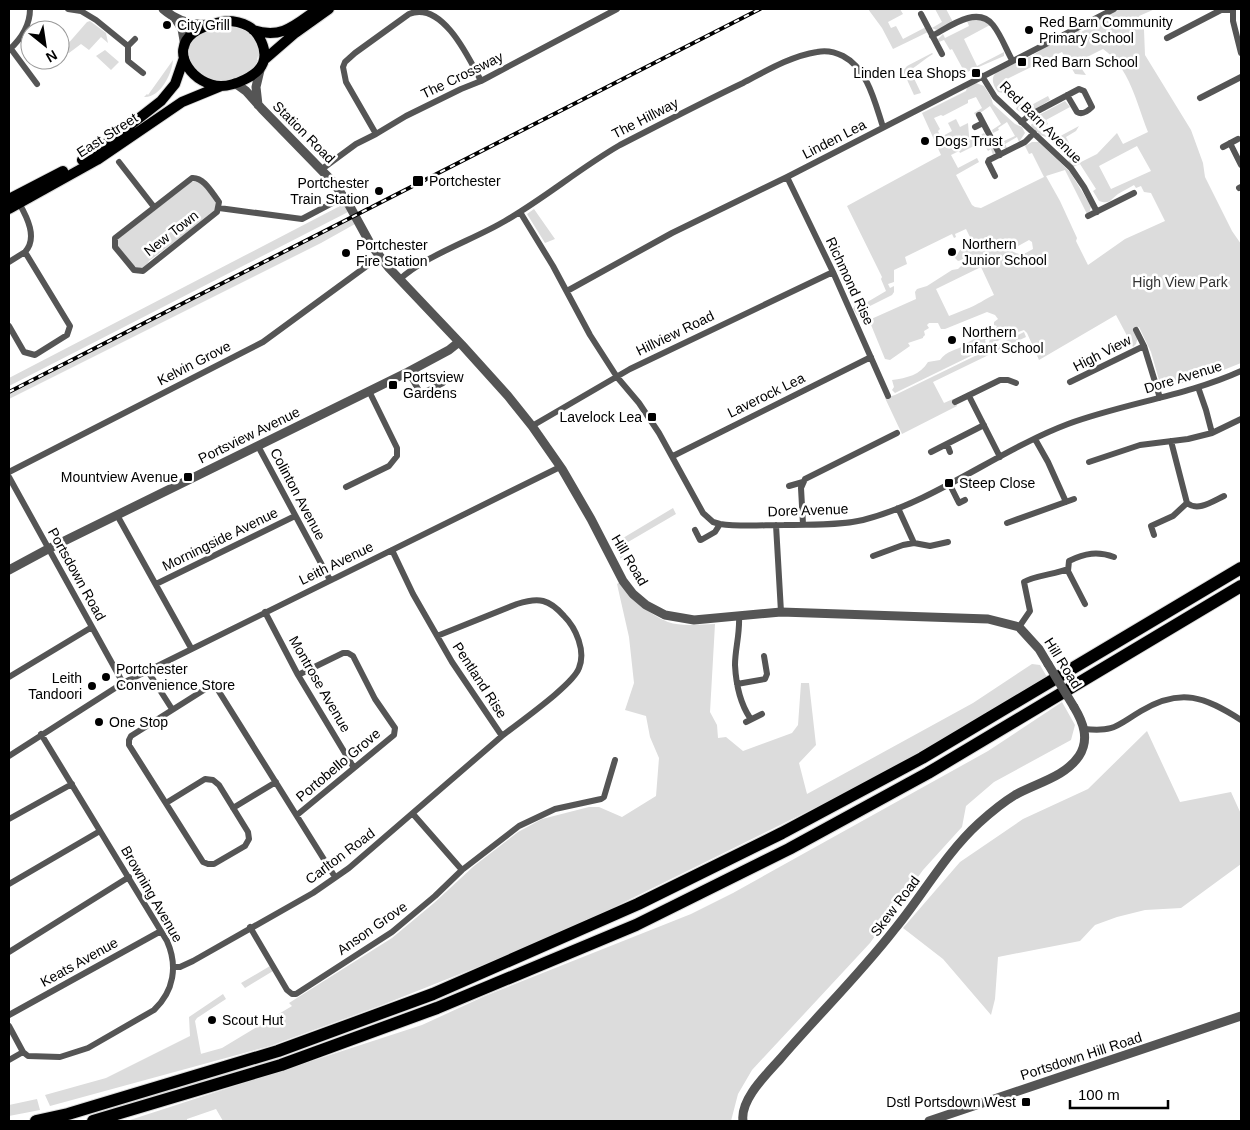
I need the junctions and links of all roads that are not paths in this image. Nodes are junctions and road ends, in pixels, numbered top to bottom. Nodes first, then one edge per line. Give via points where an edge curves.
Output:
1 (30, 9) edge
2 (68, 9) edge
3 (163, 9) edge
4 (318, 9) edge
5 (329, 9) edge
6 (617, 9) edge
7 (1114, 9) edge
8 (1233, 9) edge
9 (920, 14) dead end
10 (175, 18) junction
11 (212, 24) junction
12 (253, 30) junction
13 (932, 36) junction
14 (1167, 38) dead end
15 (135, 39) dead end
16 (128, 46) junction
17 (184, 46) junction
18 (10, 50) edge
19 (1241, 53) edge
20 (942, 54) dead end
21 (184, 58) junction
22 (1012, 60) junction
23 (263, 63) junction
24 (142, 73) dead end
25 (982, 76) junction
26 (1241, 77) edge
27 (481, 81) junction
28 (235, 83) junction
29 (37, 84) dead end
30 (221, 86) junction
31 (1068, 95) dead end
32 (1200, 98) dead end
33 (258, 105) junction
34 (979, 115) dead end
35 (1021, 122) junction
36 (983, 123) junction
37 (975, 127) dead end
38 (883, 128) junction
39 (1034, 133) junction
40 (376, 134) junction
41 (1238, 139) dead end
42 (1230, 143) junction
43 (1223, 147) dead end
44 (1000, 155) junction
45 (119, 162) dead end
46 (1241, 165) edge
47 (322, 169) junction
48 (995, 176) dead end
49 (787, 177) junction
50 (27, 190) junction
51 (1134, 193) dead end
52 (343, 195) junction
53 (9, 199) edge
54 (19, 203) junction
55 (154, 207) junction
56 (219, 208) junction
57 (9, 209) edge
58 (520, 212) junction
59 (1097, 212) junction
60 (1088, 216) dead end
61 (362, 228) joint
62 (25, 252) junction
63 (380, 257) junction
64 (9, 262) edge
65 (833, 272) junction
66 (399, 280) junction
67 (567, 291) junction
68 (9, 326) edge
69 (1136, 330) dead end
70 (459, 342) junction
71 (1144, 346) junction
72 (871, 357) junction
73 (1241, 371) edge
74 (408, 372) junction
75 (617, 377) junction
76 (1070, 382) dead end
77 (443, 383) dead end
78 (1016, 383) dead end
79 (1198, 387) junction
80 (369, 391) junction
81 (888, 396) dead end
82 (969, 396) junction
83 (1160, 398) junction
84 (955, 402) dead end
85 (1241, 419) edge
86 (984, 425) junction
87 (532, 426) junction
88 (897, 433) dead end
89 (1212, 433) junction
90 (1035, 439) junction
91 (1171, 442) junction
92 (946, 444) junction
93 (258, 446) junction
94 (931, 452) dead end
95 (950, 452) dead end
96 (673, 456) junction
97 (1000, 457) junction
98 (1089, 462) dead end
99 (560, 466) junction
100 (9, 472) edge
101 (9, 477) edge
102 (803, 482) junction
103 (949, 483) junction
104 (789, 486) dead end
105 (345, 487) dead end
106 (1224, 496) dead end
107 (1074, 499) dead end
108 (965, 500) dead end
109 (1066, 502) junction
110 (1187, 503) junction
111 (898, 508) junction
112 (117, 515) junction
113 (296, 516) junction
114 (1006, 523) dead end
115 (720, 524) junction
116 (803, 524) junction
117 (776, 525) junction
118 (695, 530) dead end
119 (1154, 534) dead end
120 (948, 542) dead end
121 (914, 544) junction
122 (1102, 545) dead end
123 (48, 549) junction
124 (392, 550) junction
125 (1103, 553) junction
126 (873, 556) dead end
127 (1114, 557) dead end
128 (1241, 568) edge
129 (9, 570) edge
130 (1068, 570) junction
131 (330, 580) junction
132 (156, 584) junction
133 (1241, 586) edge
134 (1084, 604) dead end
135 (265, 612) junction
136 (782, 612) junction
137 (739, 617) junction
138 (1019, 627) junction
139 (92, 628) junction
140 (437, 636) junction
141 (191, 648) junction
142 (764, 656) dead end
143 (148, 670) junction
144 (298, 675) junction
145 (9, 677) edge
146 (123, 682) junction
147 (737, 684) junction
148 (172, 709) junction
149 (762, 714) dead end
150 (1241, 720) edge
151 (1084, 729) junction
152 (41, 734) junction
153 (502, 736) junction
154 (9, 756) edge
155 (615, 760) dead end
156 (354, 768) junction
157 (276, 782) junction
158 (72, 784) junction
159 (166, 803) junction
160 (233, 808) junction
161 (413, 814) junction
162 (297, 815) junction
163 (9, 819) edge
164 (100, 830) junction
165 (462, 870) junction
166 (129, 877) junction
167 (335, 877) junction
168 (9, 884) edge
169 (250, 927) junction
170 (161, 930) junction
171 (9, 952) edge
172 (174, 967) junction
173 (9, 1015) edge
174 (1241, 1016) edge
175 (9, 1026) edge
176 (23, 1052) junction
177 (9, 1060) edge
178 (36, 1121) edge
179 (93, 1121) edge
180 (743, 1121) edge
181 (929, 1121) edge

1 - 18 street via 29,23
2 - 16 street via 81,11 96,20
3 - 10 street
4 - 12 main road via 281,33
5 - 23 main road via 288,39
6 - 27 street, The Crossway
7 - 22 street, Linden Lea
8 - 14 street via 1221,10
8 - 19 street
9 - 13 street
10 - 11 street via 196,25
10 - 17 street via 182,29
11 - 12 main road via 234,21
11 - 17 main road via 193,33
12 - 23 main road via 263,46
13 - 20 street
13 - 22 street via 969,17 982,17 994,26
15 - 16 street
16 - 24 street via 128,61
17 - 21 main road
18 - 29 street
21 - 30 main road via 198,79
21 - 50 main road, East Street via 175,84 161,101 97,151
22 - 25 street, Linden Lea
23 - 28 main road via 253,74
23 - 33 street, Station Road via 256,87
25 - 35 street, Red Barn Avenue via 995,97
25 - 38 street, Linden Lea
26 - 32 street
27 - 40 street, The Crossway
27 - 40 street via 460,44 443,23 425,12 409,14 355,53 343,67 346,82
28 - 30 main road
28 - 33 street, Station Road
30 - 54 main road, East Street via 182,102 97,160
31 - 35 street
33 - 47 street, Station Road
34 - 36 street
35 - 39 street, Red Barn Avenue
36 - 37 street
36 - 44 street
38 - 49 street, Linden Lea
38 - 58 street, The Hillway via 861,72 841,55 811,53 759,74 620,145
39 - 44 street via 1025,142
39 - 59 street, Red Barn Avenue via 1071,168
40 - 47 street, The Crossway
41 - 42 street
42 - 43 street
42 - 46 street
44 - 48 street via 988,162
45 - 55 street
47 - 52 street, Station Road
49 - 65 street, Richmond Rise
49 - 67 street, Linden Lea via 672,233
50 - 53 main road, East Street
50 - 54 street
51 - 59 street
52 - 56 street via 302,219
52 - 61 street, Station Road
54 - 57 main road, East Street
54 - 62 street via 31,234 30,246
55 - 56 street, New Town via 195,178 203,181
55 - 56 street, New Town via 117,236 114,242 134,270 143,271
58 - 66 street, The Hillway via 413,269
58 - 67 street
59 - 60 street
61 - 63 street, Hill Road
62 - 64 street
62 - 68 street via 70,326 67,335 35,355 24,352
63 - 66 street, Hill Road
63 - 100 street, Kelvin Grove via 262,342
65 - 72 street, Richmond Rise
65 - 75 street, Hillview Road
66 - 70 street, Hill Road
67 - 75 street
69 - 71 street, High View
70 - 74 street, Portsview Avenue
70 - 87 street, Hill Road
71 - 76 street, High View
71 - 83 street, High View
72 - 81 street, Richmond Rise
72 - 96 street, Laverock Lea
73 - 79 street, Dore Avenue
74 - 77 street via 421,394
74 - 80 street, Portsview Avenue
75 - 87 street, Hillview Road
75 - 96 street via 639,403
78 - 82 street via 1000,380
79 - 83 street, Dore Avenue
79 - 89 street
80 - 93 street, Portsview Avenue
80 - 105 street via 397,448 397,456 389,466
82 - 84 street
82 - 86 street
83 - 90 street, Dore Avenue via 1069,424
85 - 89 street
86 - 92 street
86 - 97 street
87 - 99 street, Hill Road
88 - 102 street via 809,476
89 - 91 street
90 - 97 street, Dore Avenue
90 - 109 street
91 - 98 street via 1140,445
91 - 110 street
92 - 94 street
92 - 95 street
93 - 112 street, Portsview Avenue
93 - 113 street, Colinton Avenue
96 - 115 street via 703,513
97 - 103 street, Dore Avenue
99 - 124 street, Leith Avenue
99 - 137 street, Hill Road via 617,570 640,600 656,611 682,619
101 - 123 street, Portsdown Road
102 - 104 street
102 - 116 street
103 - 108 street via 959,503
103 - 111 street, Dore Avenue
106 - 110 street via 1201,506
107 - 109 street
109 - 114 street
110 - 119 street via 1173,516 1151,526
111 - 116 street, Dore Avenue via 838,524
111 - 121 street
112 - 123 street, Portsview Avenue
112 - 132 street
113 - 131 street, Colinton Avenue
113 - 132 street, Morningside Avenue
115 - 117 street, Dore Avenue
115 - 118 street via 716,532 701,540
116 - 117 street, Dore Avenue
117 - 136 street
120 - 121 street via 930,546
121 - 126 street
122 - 125 street
123 - 129 street, Portsview Avenue
123 - 139 street, Portsdown Road
124 - 131 street, Leith Avenue
124 - 140 street, Pentland Rise
125 - 127 street
125 - 130 street via 1069,561
128 - 178 highway via 922,758 782,833 638,904 433,994 278,1052
130 - 134 street
130 - 138 street via 1024,582 1030,610
131 - 135 street, Leith Avenue
132 - 141 street
133 - 179 highway via 928,773 789,849 636,925 437,1008 281,1065
135 - 141 street, Leith Avenue
135 - 144 street, Montrose Avenue
136 - 137 street, Hill Road
136 - 138 street, Hill Road via 988,619
137 - 147 street via 735,664
138 - 151 street, Hill Road, bridge via 1039,649 1082,720
139 - 145 street
139 - 146 street, Portsdown Road
140 - 153 street, Pentland Rise
140 - 153 street, Pentland Rise via 528,600 551,603 573,627 580,648 580,667 576,674
141 - 143 street, Leith Avenue
142 - 147 street via 765,679
143 - 146 street, Leith Avenue
143 - 148 street
144 - 156 street, Montrose Avenue
144 - 156 street, Portobello Grove via 342,653 353,656 375,700 395,728 394,735
146 - 152 street, Leith Avenue
147 - 149 street via 748,720
148 - 157 street via 207,688 218,690
148 - 159 street via 131,736 128,742
150 - 151 street via 1217,704 1184,697 1156,703 1109,730
151 - 180 street, Skew Road via 1085,742 1074,763 1009,800 958,844 878,952 755,1090 744,1105
152 - 154 street, Leith Avenue
152 - 158 street, Browning Avenue
153 - 161 street, Carlton Road
155 - 165 street, Anson Grove via 604,797 530,820
156 - 162 street, Portobello Grove
157 - 160 street
157 - 162 street
158 - 163 street
158 - 164 street, Browning Avenue
159 - 160 street via 208,779 216,782
159 - 160 street via 203,862 211,865 249,841 248,832
161 - 165 street
161 - 167 street, Carlton Road
162 - 167 street
164 - 166 street, Browning Avenue
164 - 168 street
165 - 169 street, Anson Grove via 392,932 296,994 290,993
166 - 170 street, Browning Avenue
166 - 171 street
167 - 169 street, Carlton Road via 313,893
169 - 172 street, Carlton Road via 193,961
170 - 172 street, Browning Avenue via 172,950
170 - 173 street, Keats Avenue
172 - 176 street, Browning Avenue via 166,996 150,1014 70,1055 39,1058
174 - 181 street, Portsdown Hill Road
175 - 176 street
176 - 177 street

